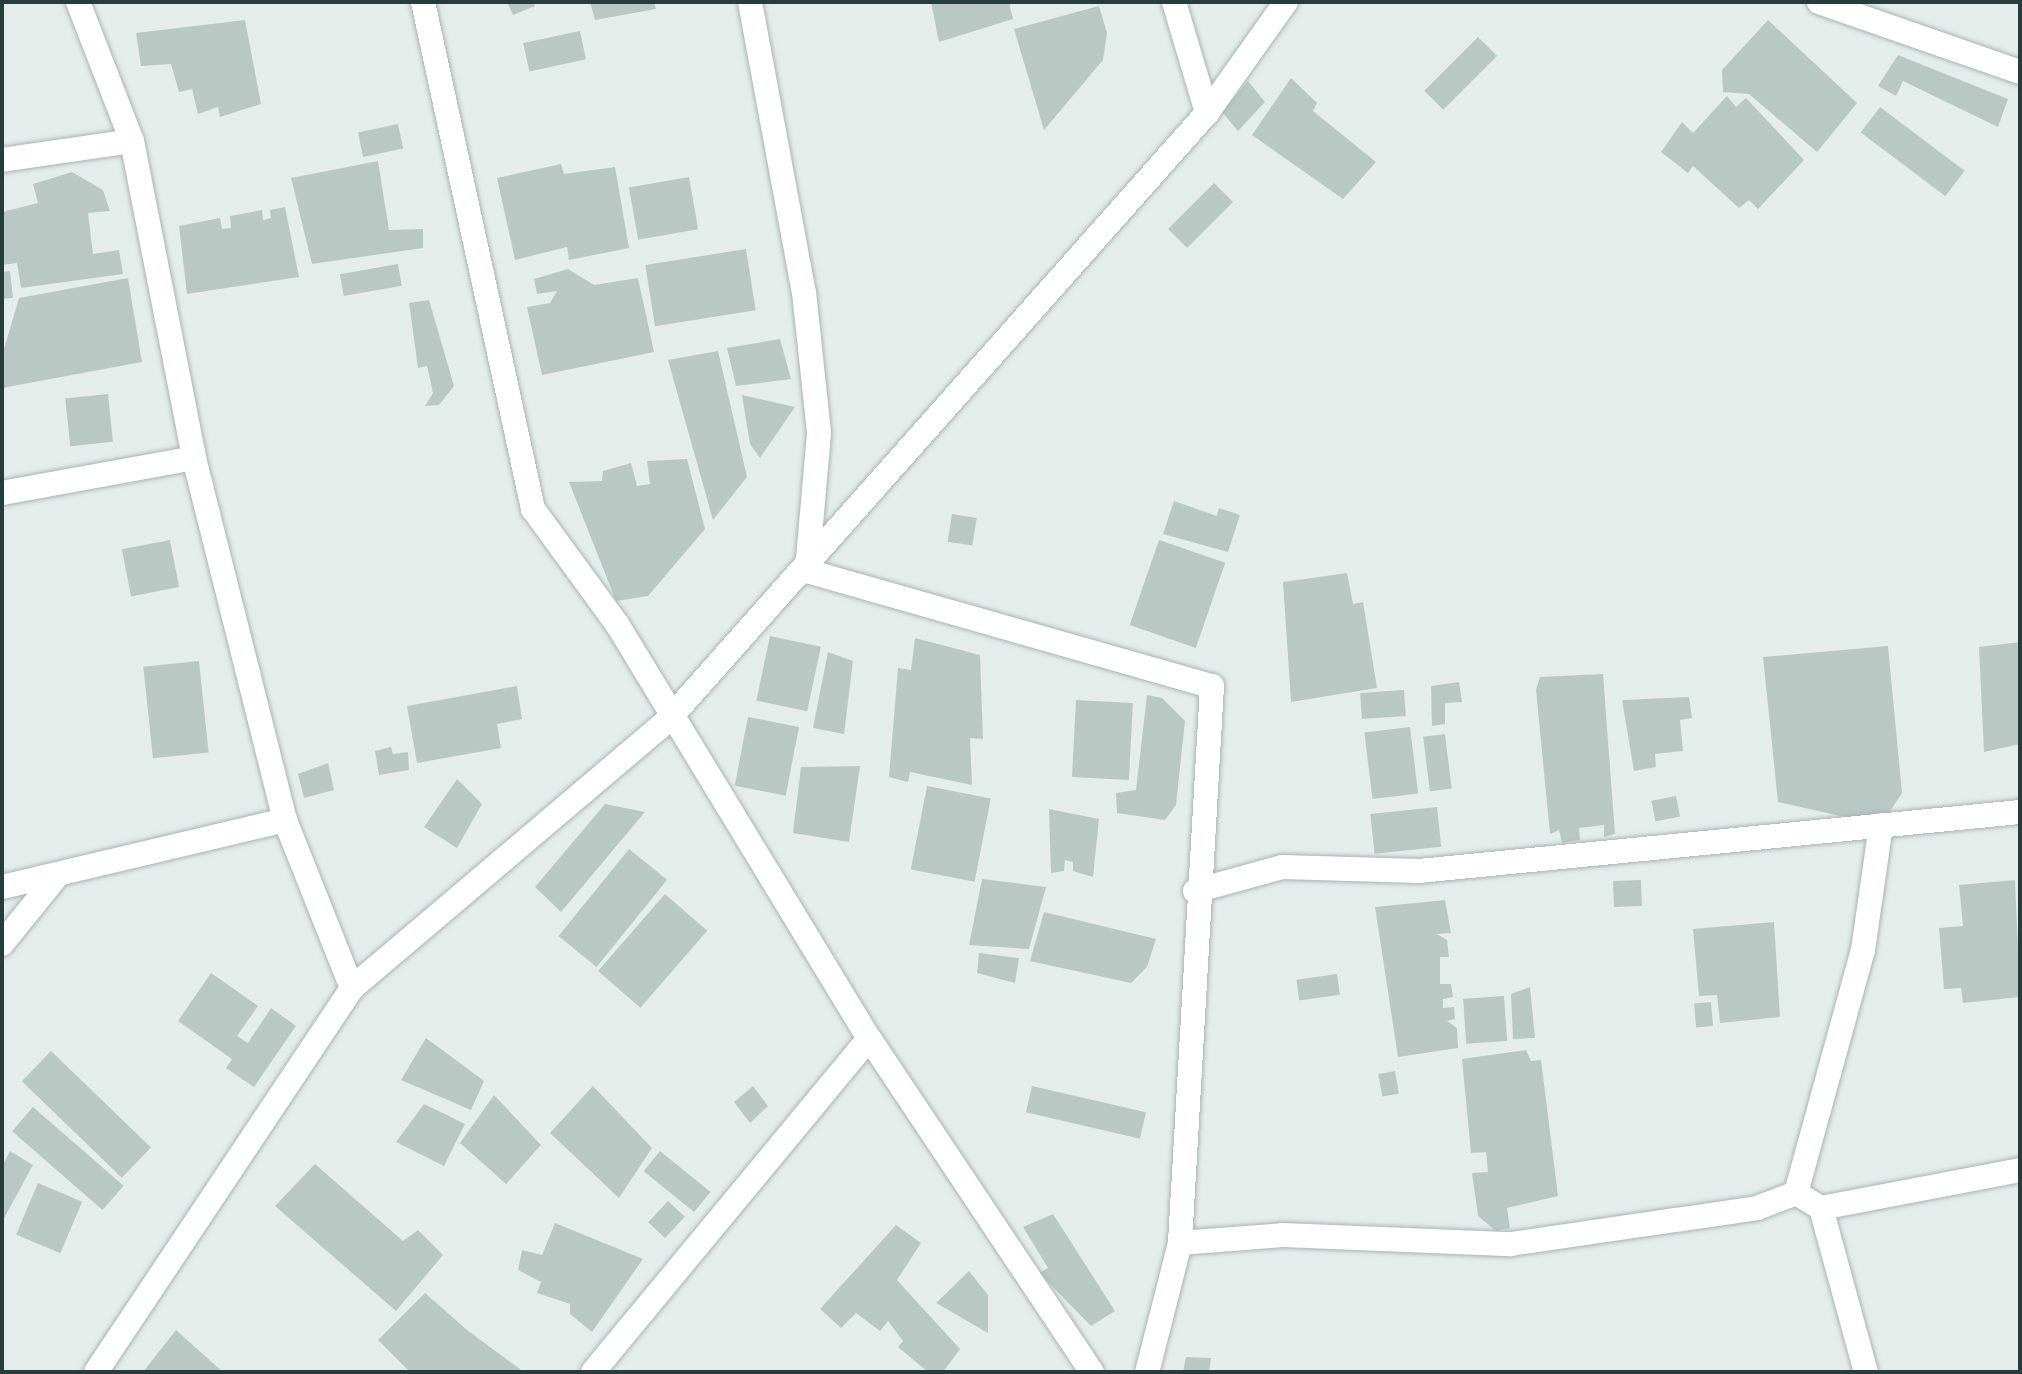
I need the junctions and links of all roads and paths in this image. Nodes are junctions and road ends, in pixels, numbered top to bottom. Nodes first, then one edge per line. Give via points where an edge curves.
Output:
1 (78, 2) edge
2 (423, 2) edge
3 (750, 2) edge
4 (1174, 2) edge
5 (1286, 2) edge
6 (1819, 2) edge
7 (2020, 72) edge
8 (1207, 113) junction
9 (132, 141) junction
10 (2, 160) edge
11 (194, 458) junction
12 (2, 493) edge
13 (807, 571) junction
14 (670, 718) junction
15 (2020, 812) edge
16 (285, 820) junction
17 (1881, 825) junction
18 (56, 877) junction
19 (2, 887) edge
20 (1195, 891) junction
21 (2, 944) edge
22 (352, 988) junction
23 (869, 1038) junction
24 (2020, 1170) edge
25 (1796, 1193) junction
26 (1821, 1208) junction
27 (1180, 1243) junction
28 (96, 1372) edge
29 (593, 1372) edge
30 (1092, 1372) edge
31 (1147, 1372) edge
32 (1866, 1372) edge

1 - 9 street
2 - 14 street via 533,509 617,624
3 - 13 street via 804,292 819,433
4 - 8 street
5 - 8 street
6 - 7 street
8 - 13 street via 1073,256
9 - 10 street
9 - 11 street
11 - 12 street
11 - 16 street
13 - 14 street
13 - 20 street via 1212,686
14 - 22 street
14 - 23 street
15 - 17 street
16 - 18 street
16 - 22 street
17 - 20 street via 1419,871 1282,867
17 - 25 street via 1863,950
18 - 19 street
18 - 21 street
20 - 27 street
22 - 28 street
23 - 29 street
23 - 30 street
24 - 26 street
25 - 26 street
25 - 27 street via 1757,1208 1511,1244 1283,1235
26 - 32 street
27 - 31 street

